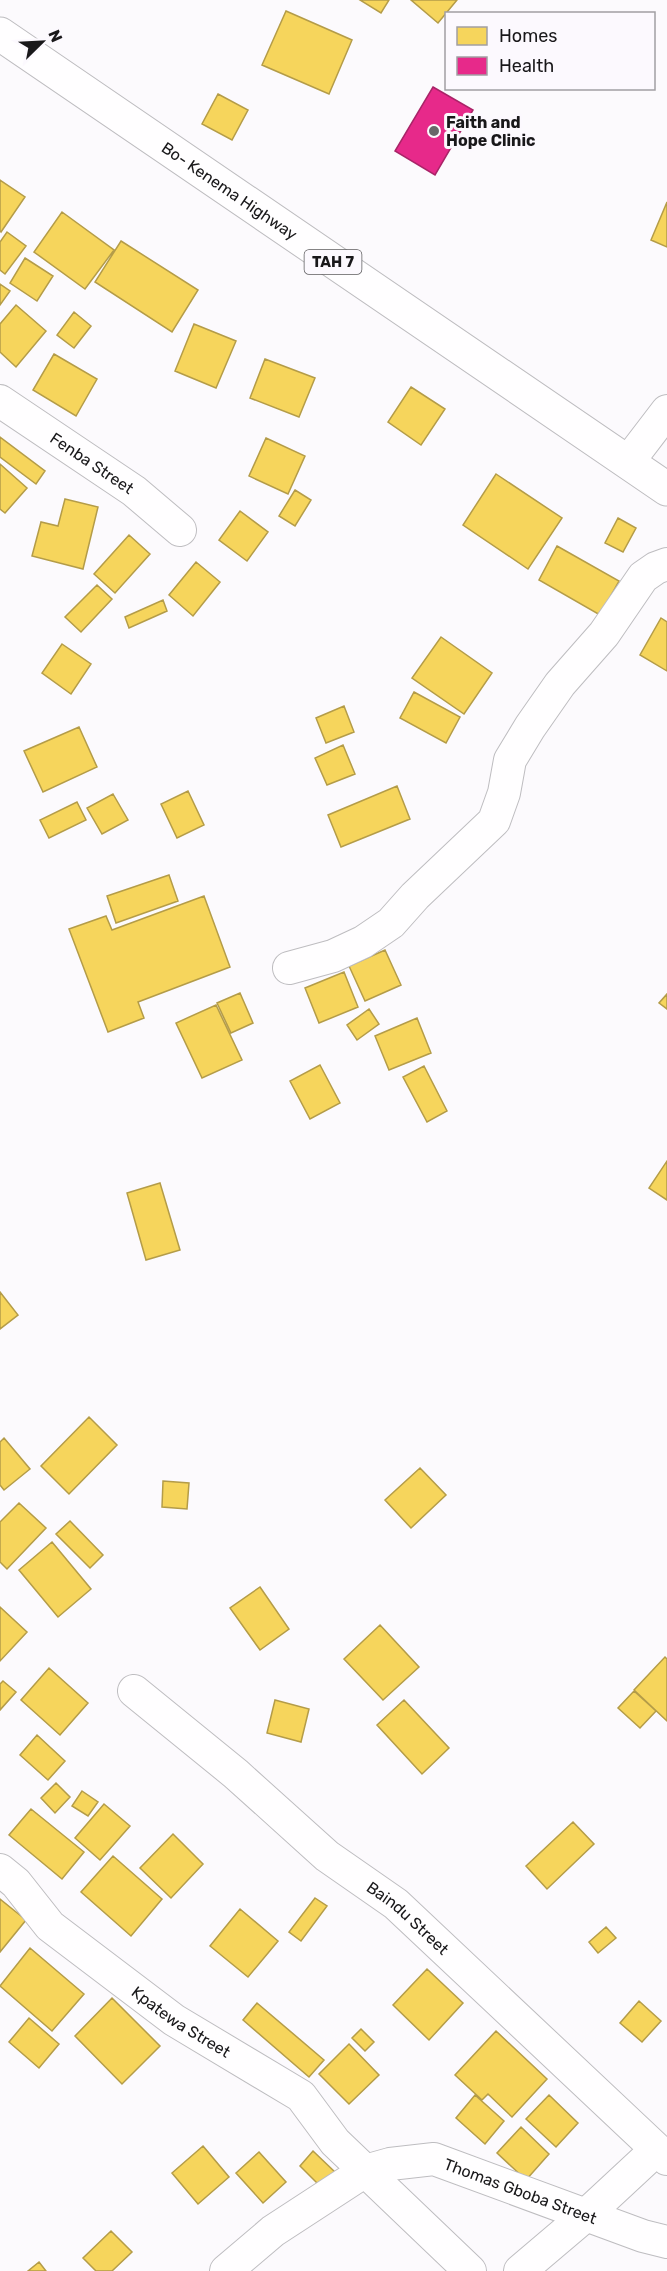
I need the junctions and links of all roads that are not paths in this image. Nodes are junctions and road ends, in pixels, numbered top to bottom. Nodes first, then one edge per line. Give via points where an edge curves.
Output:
1 (0, 34) edge
2 (0, 401) edge
3 (667, 411) edge
4 (628, 462) junction
5 (667, 489) edge
6 (180, 530) dead end
7 (667, 564) edge
8 (289, 968) dead end
9 (134, 1691) dead end
10 (0, 1870) edge
11 (662, 2154) edge
12 (364, 2171) junction
13 (586, 2215) junction
14 (667, 2242) edge
15 (226, 2271) edge
16 (470, 2271) edge
17 (520, 2271) edge

1 - 4 highway, Bo- Kenema Highway / TAH 7
2 - 6 street, Fenba Street via 134,491
3 - 4 street
4 - 5 highway, Bo- Kenema Highway / TAH 7
7 - 8 street via 643,578 530,727 510,760 494,821 391,923 333,956
9 - 11 street, Baindu Street via 236,1774 327,1856 396,1904
10 - 12 street, Kpatewa Street via 16,1883 51,1926 174,2020 301,2096 335,2142
11 - 13 street
12 - 13 street, Thomas Gboba Street via 434,2159
12 - 15 street, Thomas Gboba Street via 273,2231
12 - 16 street, Kpatewa Street
13 - 14 street, Thomas Gboba Street
13 - 17 street

